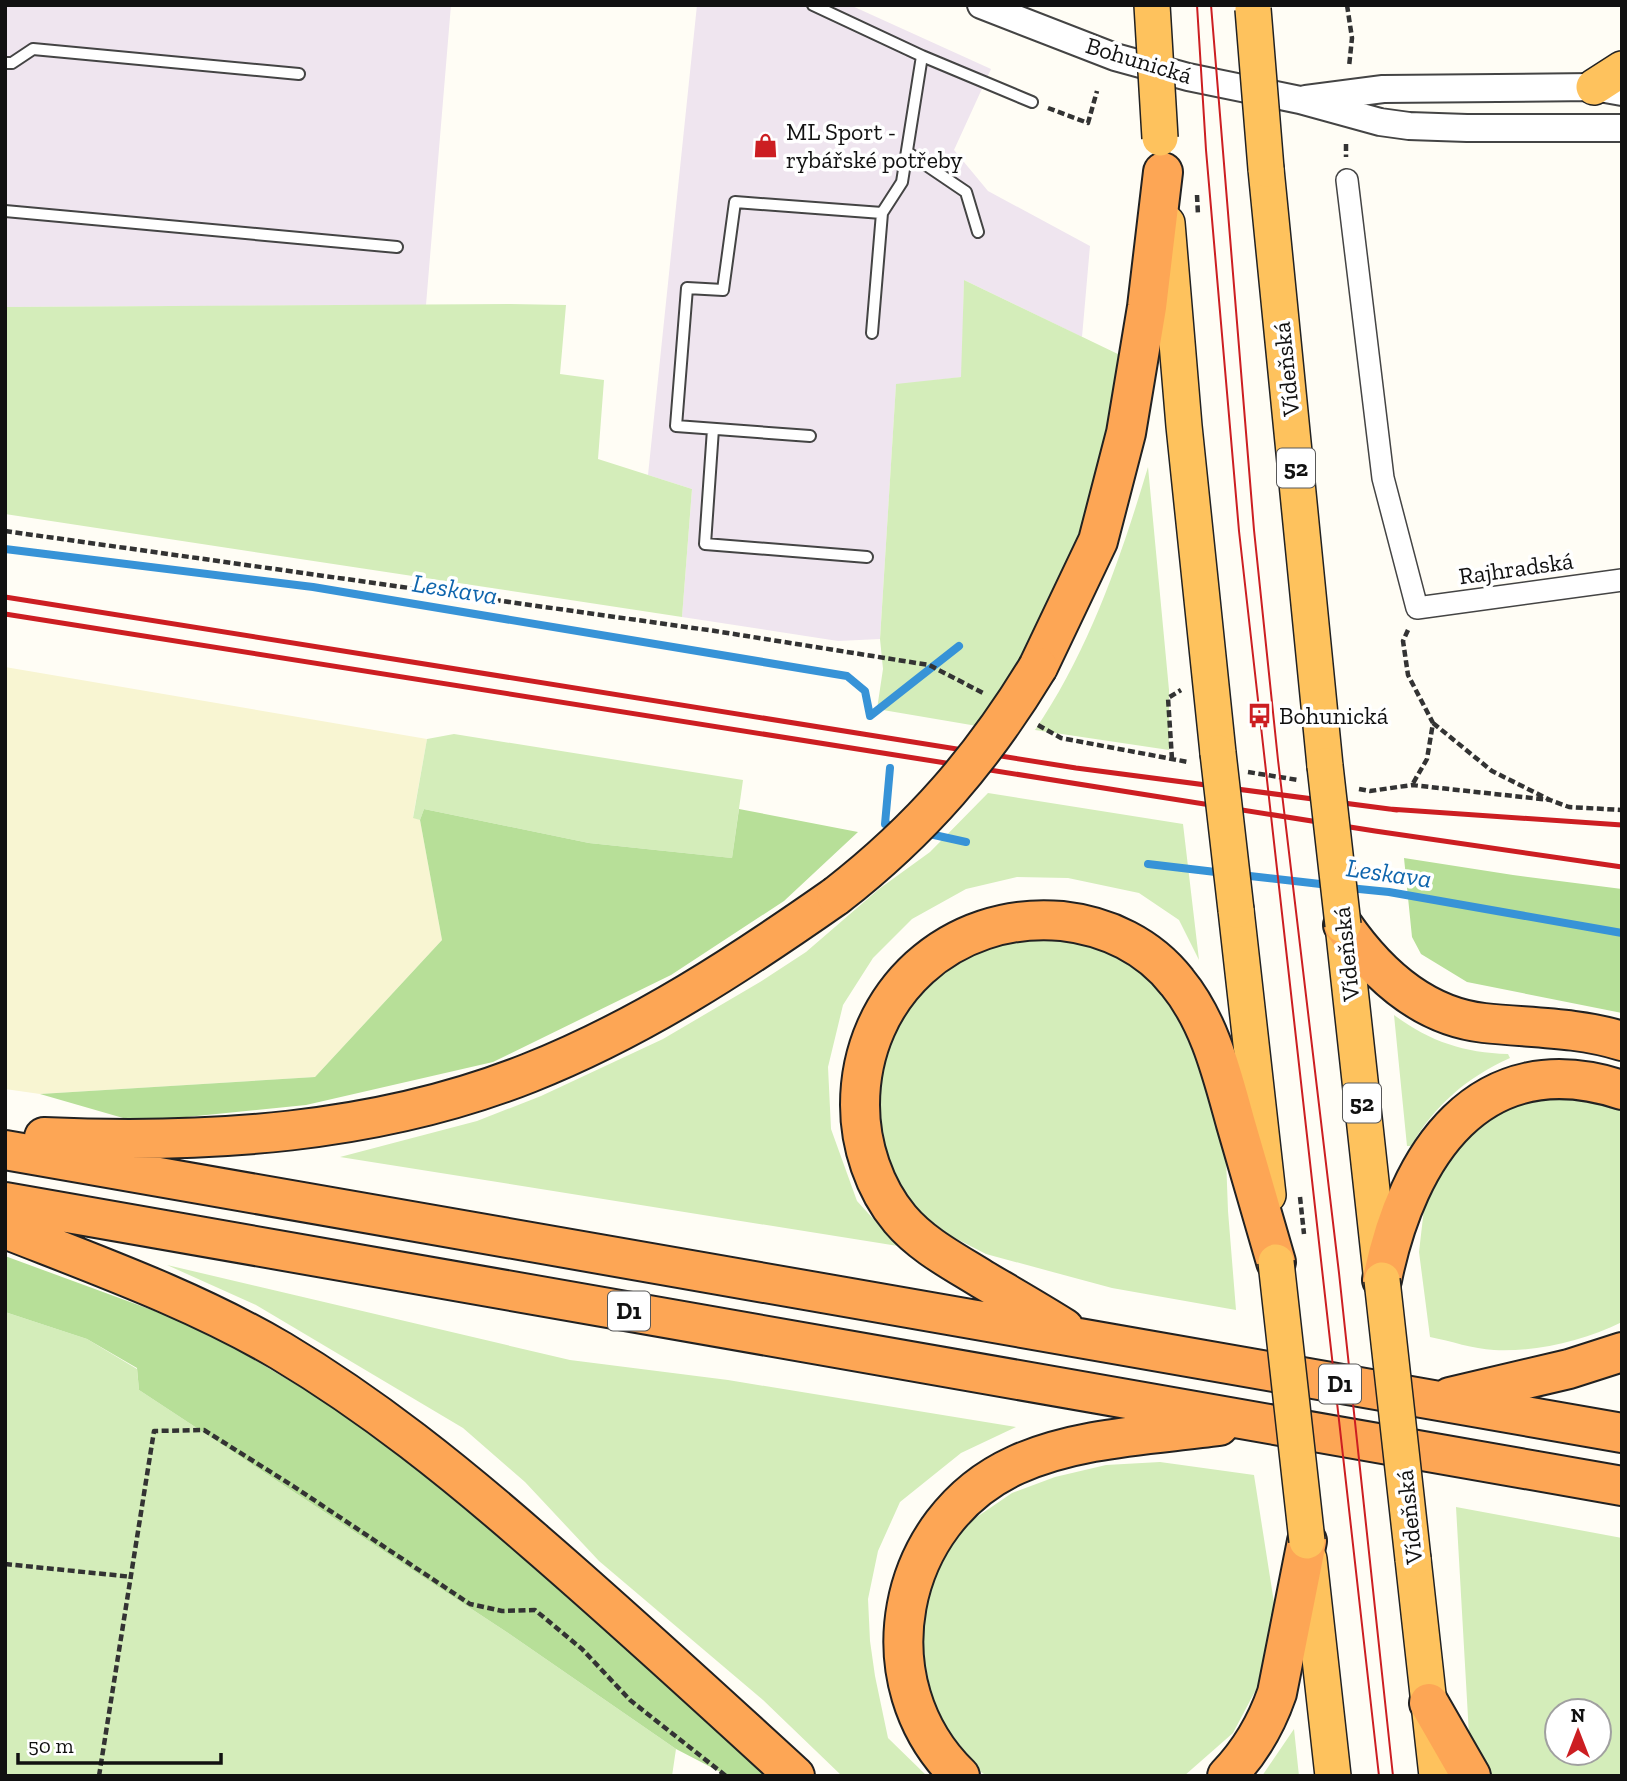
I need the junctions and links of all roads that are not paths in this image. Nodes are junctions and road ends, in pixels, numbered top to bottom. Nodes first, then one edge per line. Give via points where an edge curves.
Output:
1 (813, 5) edge
2 (981, 5) edge
3 (1152, 5) edge
4 (1253, 7) edge
5 (922, 56) junction
6 (5, 63) edge
7 (299, 74) dead end
8 (1612, 83) edge
9 (1300, 100) junction
10 (1032, 102) road end
11 (1622, 128) edge
12 (906, 152) junction
13 (1161, 155) junction
14 (1346, 180) dead end
15 (5, 211) edge
16 (882, 213) junction
17 (978, 232) dead end
18 (397, 247) dead end
19 (872, 333) dead end
20 (713, 429) junction
21 (810, 436) dead end
22 (867, 557) dead end
23 (1622, 580) edge
24 (1343, 925) junction
25 (1622, 1041) edge
26 (1622, 1090) edge
27 (5, 1135) edge
28 (5, 1150) edge
29 (5, 1202) edge
30 (5, 1229) edge
31 (1276, 1262) junction
32 (1382, 1280) junction
33 (1084, 1340) junction
34 (1622, 1352) edge
35 (1435, 1400) junction
36 (1253, 1421) junction
37 (1622, 1433) edge
38 (1622, 1486) edge
39 (1307, 1541) junction
40 (1429, 1703) junction
41 (795, 1776) edge
42 (960, 1776) edge
43 (1227, 1776) edge
44 (1333, 1776) edge
45 (1437, 1776) edge
46 (1471, 1776) edge

1 - 5 lane
2 - 9 street, Bohunická via 1115,57
3 - 13 highway, bridge
4 - 24 highway, Vídeňská / 52, bridge via 1313,773
5 - 10 lane
5 - 12 lane
6 - 7 lane via 33,49
8 - 9 street, Bohunická via 1383,89
9 - 11 street, Bohunická via 1409,126
12 - 16 lane via 902,182
12 - 17 lane via 966,192
13 - 27 highway, bridge via 1147,307 1126,433 1098,541 1038,667 990,741 935,808 871,869 701,987 585,1048 467,1094 294,1131 147,1139
13 - 31 highway, bridge via 1184,426
14 - 23 street, Rajhradská via 1383,478 1418,608
15 - 18 lane
16 - 19 lane
16 - 20 lane via 735,202 723,290 687,288 676,426
20 - 21 lane
20 - 22 lane via 705,544
24 - 25 highway via 1377,968 1439,1012 1481,1023 1583,1032
24 - 32 highway, Vídeňská / 52
26 - 32 highway via 1556,1079 1509,1088 1467,1110 1444,1135 1410,1189
28 - 33 highway, D1
29 - 36 highway, D1
30 - 41 highway via 189,1303 280,1350 349,1394 472,1487
31 - 33 highway via 1207,1030 1178,983 1150,955 1104,929 1053,920 985,929 928,961 884,1009 862,1071 860,1119 866,1149 887,1201 915,1234 935,1251
31 - 39 highway, bridge
32 - 40 highway, Vídeňská / 52, bridge
33 - 35 highway, D1
34 - 35 highway via 1569,1370
35 - 37 highway, D1
36 - 38 highway, D1
36 - 42 highway via 1080,1444 1041,1454 987,1480 948,1517 911,1584 902,1639 910,1694 920,1720 933,1745
39 - 43 highway via 1269,1717
39 - 44 highway
40 - 45 highway, Vídeňská / 52
40 - 46 highway

